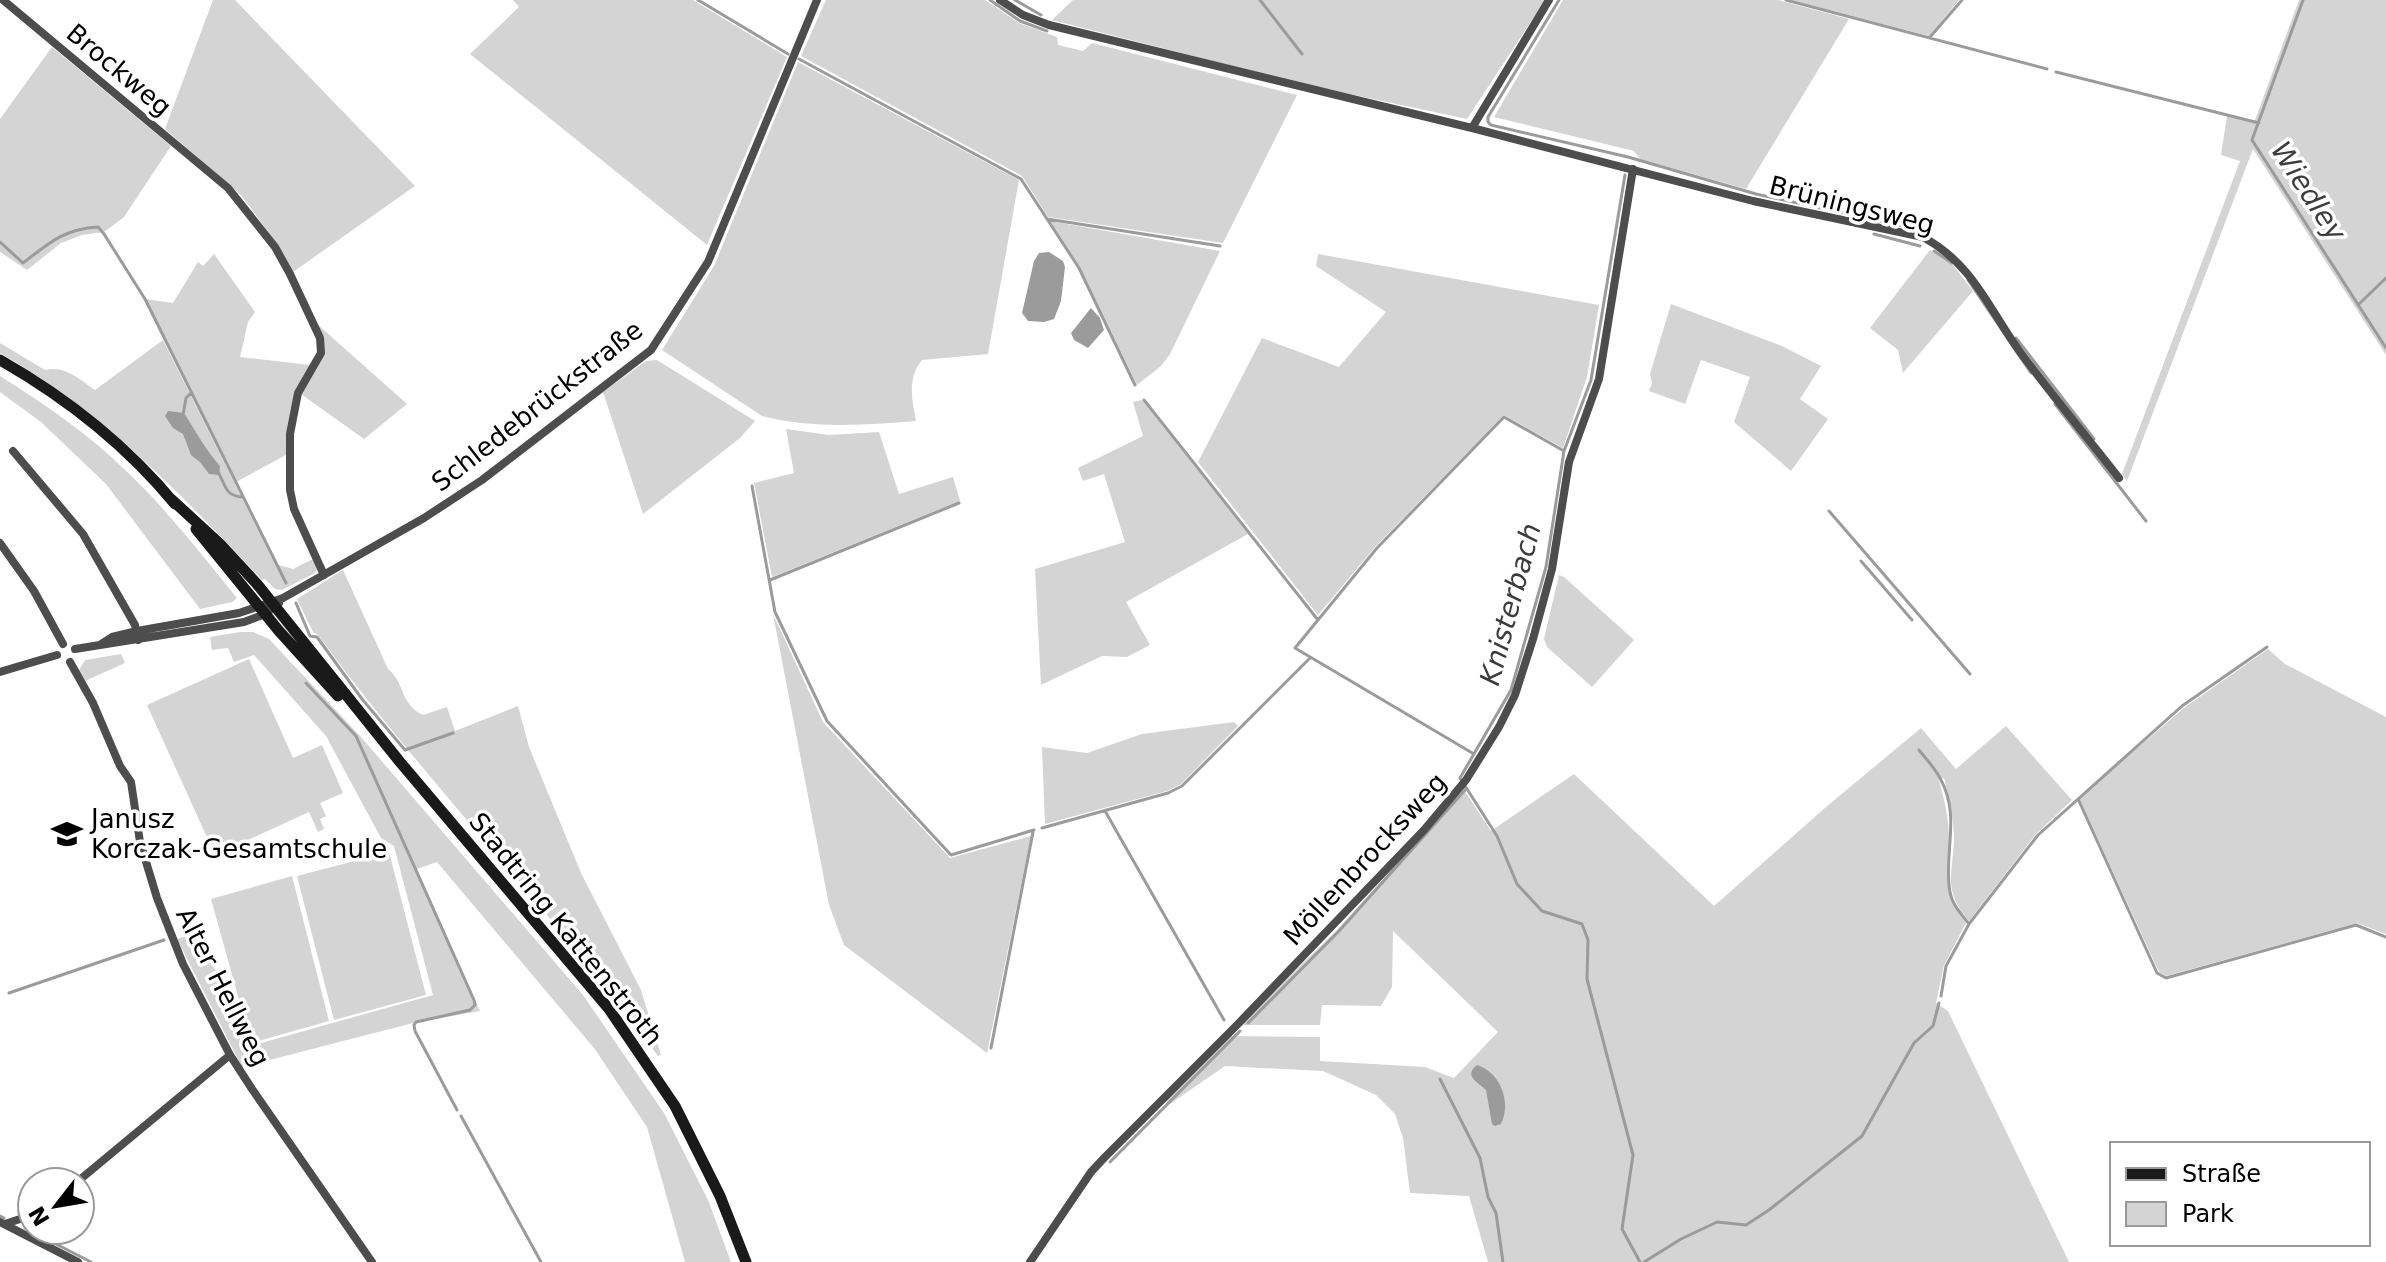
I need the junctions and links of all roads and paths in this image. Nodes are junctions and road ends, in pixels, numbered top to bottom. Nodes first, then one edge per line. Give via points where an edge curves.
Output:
1 (3, 0) edge
2 (817, 0) edge
3 (1000, 0) edge
4 (1549, 0) edge
5 (1472, 128) junction
6 (1633, 169) junction
7 (0, 360) edge
8 (13, 451) dead end
9 (2119, 478) dead end
10 (0, 543) edge
11 (324, 575) junction
12 (271, 606) junction
13 (138, 635) junction
14 (63, 644) junction
15 (75, 649) junction
16 (57, 655) junction
17 (70, 662) junction
18 (0, 672) edge
19 (230, 1055) junction
20 (96, 1166) edge
21 (2, 1223) edge
22 (78, 1262) edge
23 (372, 1262) edge
24 (746, 1262) edge
25 (1030, 1262) edge

1 - 11 street, Brockweg via 228,188 290,274 320,338 321,353 298,393 290,434 290,490
2 - 11 street, Schledebrückstraße via 708,262 651,350 482,480
3 - 5 street, Brüningsweg via 1049,25
4 - 5 street
5 - 6 street, Brüningsweg
6 - 9 street, Brüningsweg via 1923,237 1944,249 1974,281 2020,351
6 - 25 street, Möllenbrocksweg via 1599,379 1569,462 1537,625 1499,727 1424,830 1091,1172
7 - 12 main road, Stadtring Kattenstroth via 66,402 135,461
8 - 13 street via 83,534
10 - 14 street
11 - 12 street, Schledebrückstraße
12 - 13 street, Schledebrückstraße via 244,622
12 - 24 main road, Stadtring Kattenstroth via 609,1009 675,1106
13 - 15 street, Schledebrückstraße
14 - 15 street
14 - 16 street
15 - 17 street
16 - 17 street
16 - 18 street
17 - 19 street, Alter Hellweg via 131,782 140,842 165,921
19 - 20 street
19 - 23 street, Alter Hellweg
21 - 22 street

